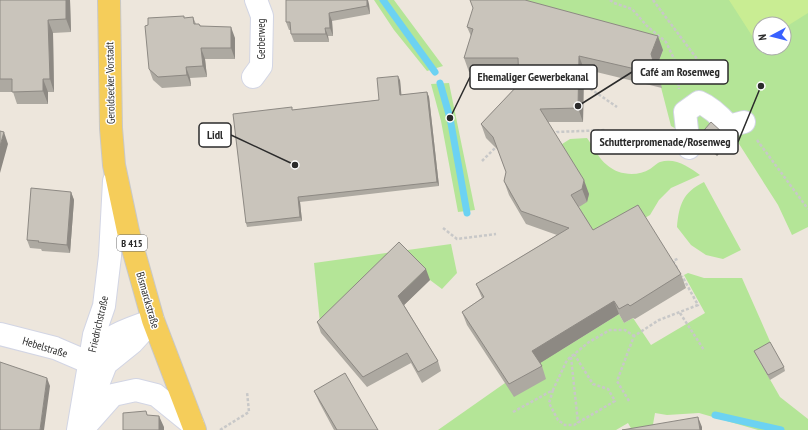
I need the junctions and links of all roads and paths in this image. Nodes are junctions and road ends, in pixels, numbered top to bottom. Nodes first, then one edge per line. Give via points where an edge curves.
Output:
1 (109, 0) edge
2 (256, 0) edge
3 (610, 0) edge
4 (253, 77) dead end
5 (582, 83) dead end
6 (617, 107) dead end
7 (685, 112) junction
8 (744, 122) dead end
9 (606, 130) dead end
10 (552, 137) edge
11 (495, 148) edge
12 (689, 148) dead end
13 (482, 161) dead end
14 (114, 165) junction
15 (443, 228) dead end
16 (496, 234) dead end
17 (680, 258) dead end
18 (680, 313) junction
19 (152, 320) junction
20 (0, 334) edge
21 (634, 336) junction
22 (704, 350) dead end
23 (574, 354) junction
24 (571, 358) junction
25 (90, 363) junction
26 (553, 390) junction
27 (246, 392) dead end
28 (630, 401) dead end
29 (513, 412) dead end
30 (578, 423) junction
31 (194, 428) edge
32 (80, 430) edge
33 (220, 430) edge

1 - 14 main road, Geroldsecker Vorstadt / B 415
2 - 4 street, Gerberweg via 262,16 261,66
3 - 7 path via 614,4 632,9 666,42 677,65
5 - 6 path
7 - 8 street via 699,102 705,104 729,126
7 - 12 street
9 - 10 path via 557,132
11 - 13 path
14 - 19 main road, Bismarckstraße / B 415 via 128,231
14 - 25 street, Friedrichstraße via 110,256 104,306 94,335
15 - 16 path via 457,239
17 - 18 path via 672,262 698,305
18 - 21 path via 659,320
18 - 22 path
19 - 25 street, Friedrichstraße via 112,338 98,348
19 - 31 main road, Bismarckstraße / B 415
19 - 32 street, Friedrichstraße via 132,343 106,364
20 - 25 street, Hebelstraße via 55,348
21 - 23 path via 625,330 610,330
21 - 28 path via 618,382
23 - 24 path
23 - 30 path via 593,384 608,389 615,400
24 - 26 path via 567,360
24 - 30 path
25 - 32 street, Friedrichstraße
26 - 29 path
26 - 30 path via 549,403 558,420 565,426
27 - 33 path via 249,412
31 - 32 street via 156,395 136,390 113,395

